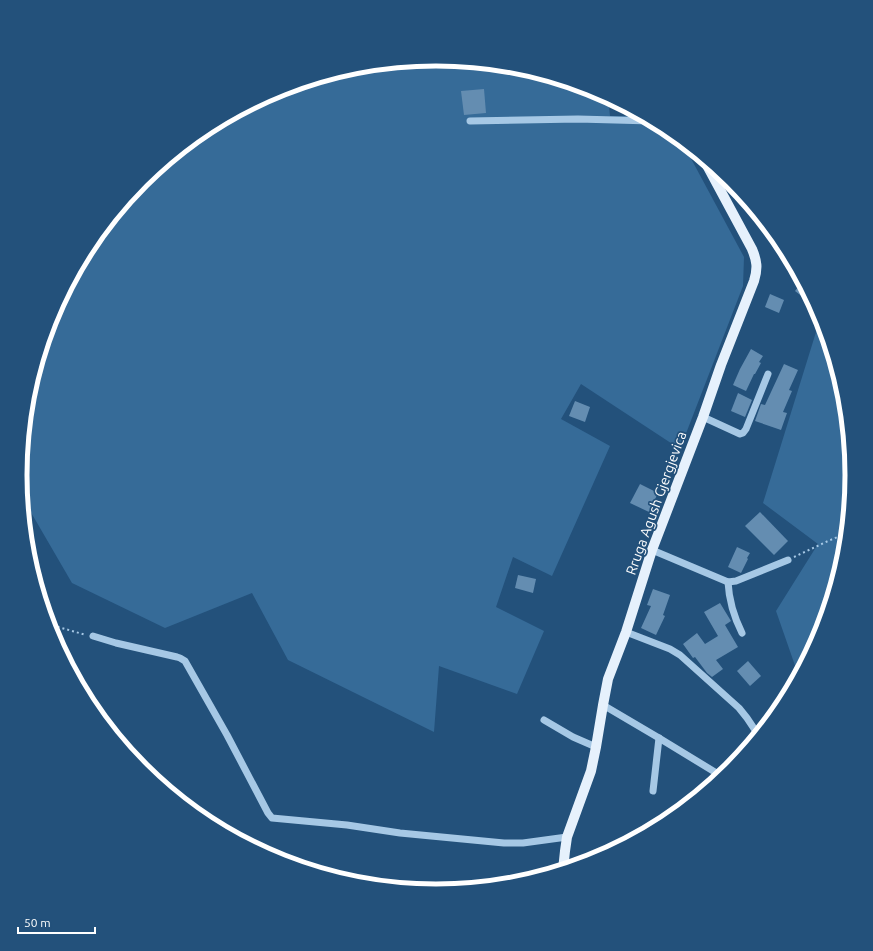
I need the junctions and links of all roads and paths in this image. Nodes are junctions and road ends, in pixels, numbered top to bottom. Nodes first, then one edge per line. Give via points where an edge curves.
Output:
1 (470, 121) dead end
2 (640, 121) edge
3 (710, 171) edge
4 (768, 374) dead end
5 (703, 417) junction
6 (841, 535) edge
7 (652, 550) junction
8 (788, 560) joint
9 (728, 582) junction
10 (56, 626) edge
11 (626, 632) junction
12 (742, 633) dead end
13 (93, 636) joint
14 (603, 705) junction
15 (544, 720) dead end
16 (756, 731) edge
17 (659, 738) junction
18 (596, 746) junction
19 (717, 773) edge
20 (653, 792) dead end
21 (567, 837) junction
22 (564, 864) edge

1 - 2 street
3 - 5 main road, Rruga Agush Gjergjevica via 752,249 757,272
4 - 5 street via 743,433 740,434
5 - 7 main road, Rruga Agush Gjergjevica
6 - 8 path
7 - 9 street
7 - 11 main road, Rruga Agush Gjergjevica
8 - 9 street
9 - 12 street via 732,610
10 - 13 path
11 - 14 main road, Rruga Agush Gjergjevica via 608,680
11 - 16 street via 680,655 739,708
13 - 21 street via 185,661 272,818 504,843
14 - 17 street
14 - 18 main road, Rruga Agush Gjergjevica
15 - 18 street via 573,737
17 - 19 street
17 - 20 street
18 - 21 main road, Rruga Agush Gjergjevica via 591,771
21 - 22 main road, Rruga Agush Gjergjevica

